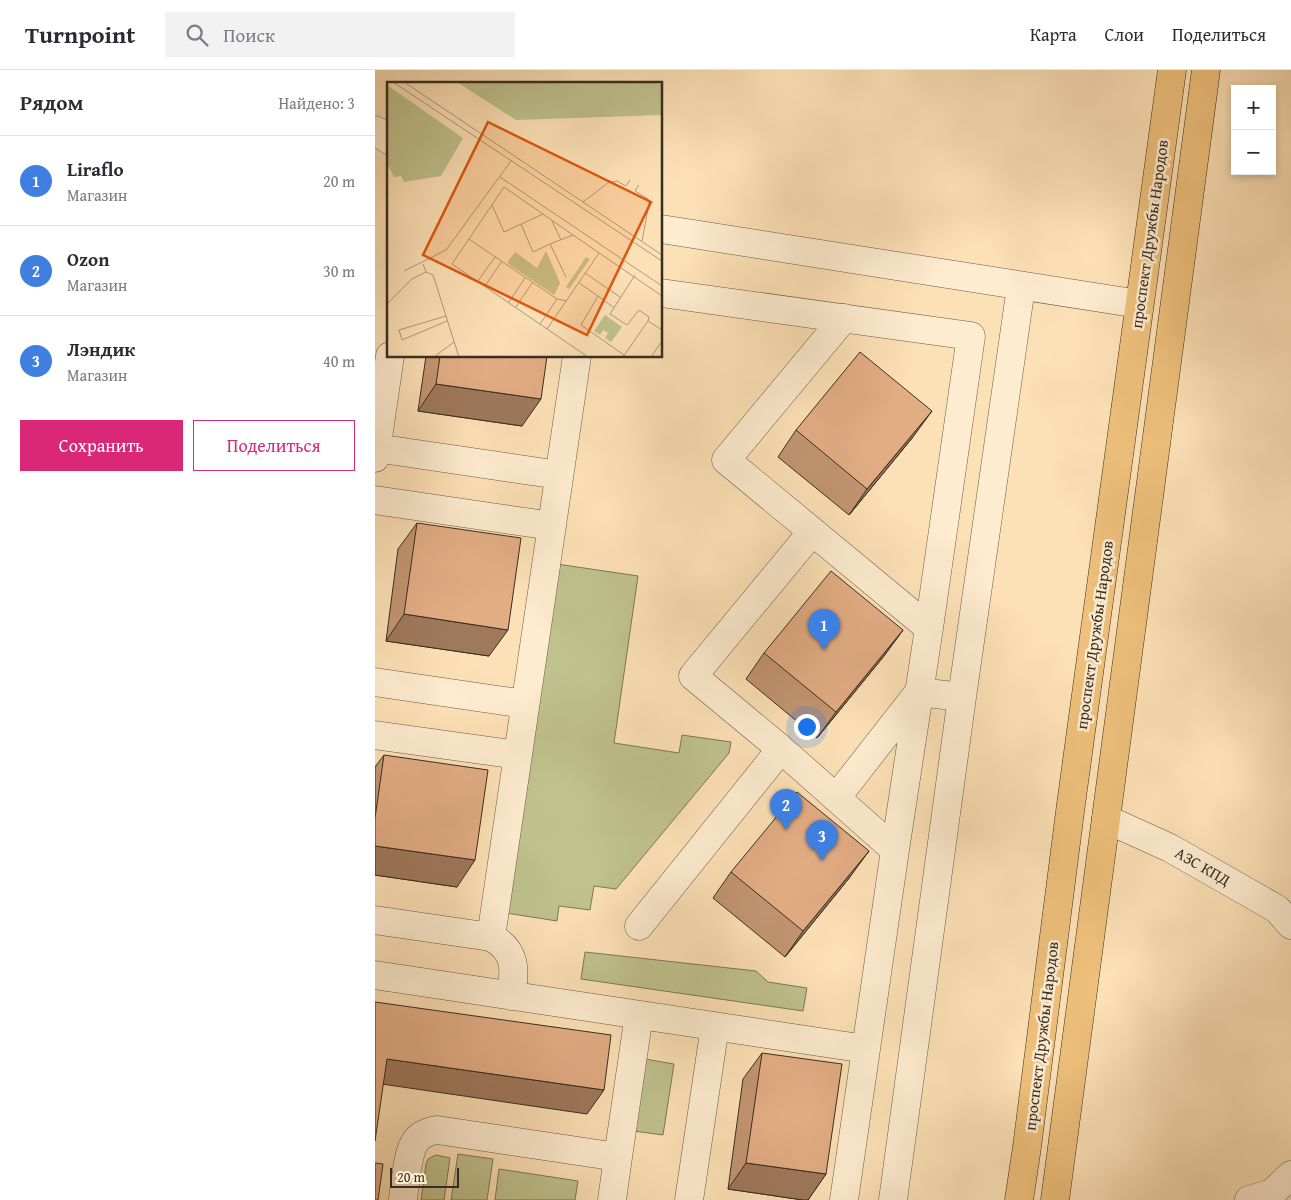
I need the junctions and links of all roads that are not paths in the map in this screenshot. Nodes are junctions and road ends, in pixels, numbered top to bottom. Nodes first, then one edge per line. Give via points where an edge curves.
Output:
1 (1172, 70) edge
2 (1206, 70) edge
3 (375, 130) edge
4 (387, 139) edge
5 (663, 229) edge
6 (1021, 287) junction
7 (663, 293) edge
8 (1139, 304) junction
9 (844, 318) junction
10 (390, 358) edge
11 (577, 358) edge
12 (376, 453) edge
13 (559, 475) junction
14 (375, 500) edge
15 (551, 526) junction
16 (812, 532) junction
17 (929, 628) junction
18 (375, 682) edge
19 (919, 692) junction
20 (962, 697) junction
21 (525, 704) junction
22 (375, 735) edge
23 (781, 749) junction
24 (518, 755) junction
25 (836, 798) junction
26 (1106, 819) junction
27 (895, 850) junction
28 (375, 920) edge
29 (1291, 925) edge
30 (639, 926) dead end
31 (491, 937) junction
32 (375, 976) edge
33 (511, 996) junction
34 (639, 1015) junction
35 (715, 1026) junction
36 (866, 1049) junction
37 (618, 1157) junction
38 (1291, 1176) edge
39 (403, 1200) edge
40 (612, 1200) edge
41 (689, 1200) edge
42 (844, 1200) edge
43 (893, 1200) edge
44 (1019, 1200) edge
45 (1055, 1200) edge
46 (1249, 1200) edge

1 - 8 main road, проспект Дружбы Народов
2 - 26 main road
3 - 4 street
5 - 6 street
6 - 8 street
6 - 20 street
7 - 9 street
8 - 44 main road, проспект Дружбы Народов
9 - 16 street via 726,460
9 - 17 street via 971,336
10 - 12 street
11 - 13 street
12 - 13 street
13 - 15 street
14 - 15 street
15 - 21 street
16 - 17 street
16 - 23 street via 693,676
17 - 19 street
18 - 21 street
19 - 20 street
19 - 25 street
19 - 27 street
20 - 43 street
21 - 24 street
22 - 24 street
23 - 25 street
23 - 30 street
24 - 31 street
25 - 27 street
26 - 29 street, АЗС КПД via 1170,848 1277,909
26 - 45 main road
27 - 36 street
28 - 31 street
31 - 33 street via 504,947 514,967
32 - 33 street
33 - 34 street
34 - 35 street
34 - 37 street
35 - 36 street
35 - 41 street
36 - 42 street
37 - 39 street via 437,1130 420,1136 414,1142
37 - 40 street
38 - 46 street via 1272,1193

